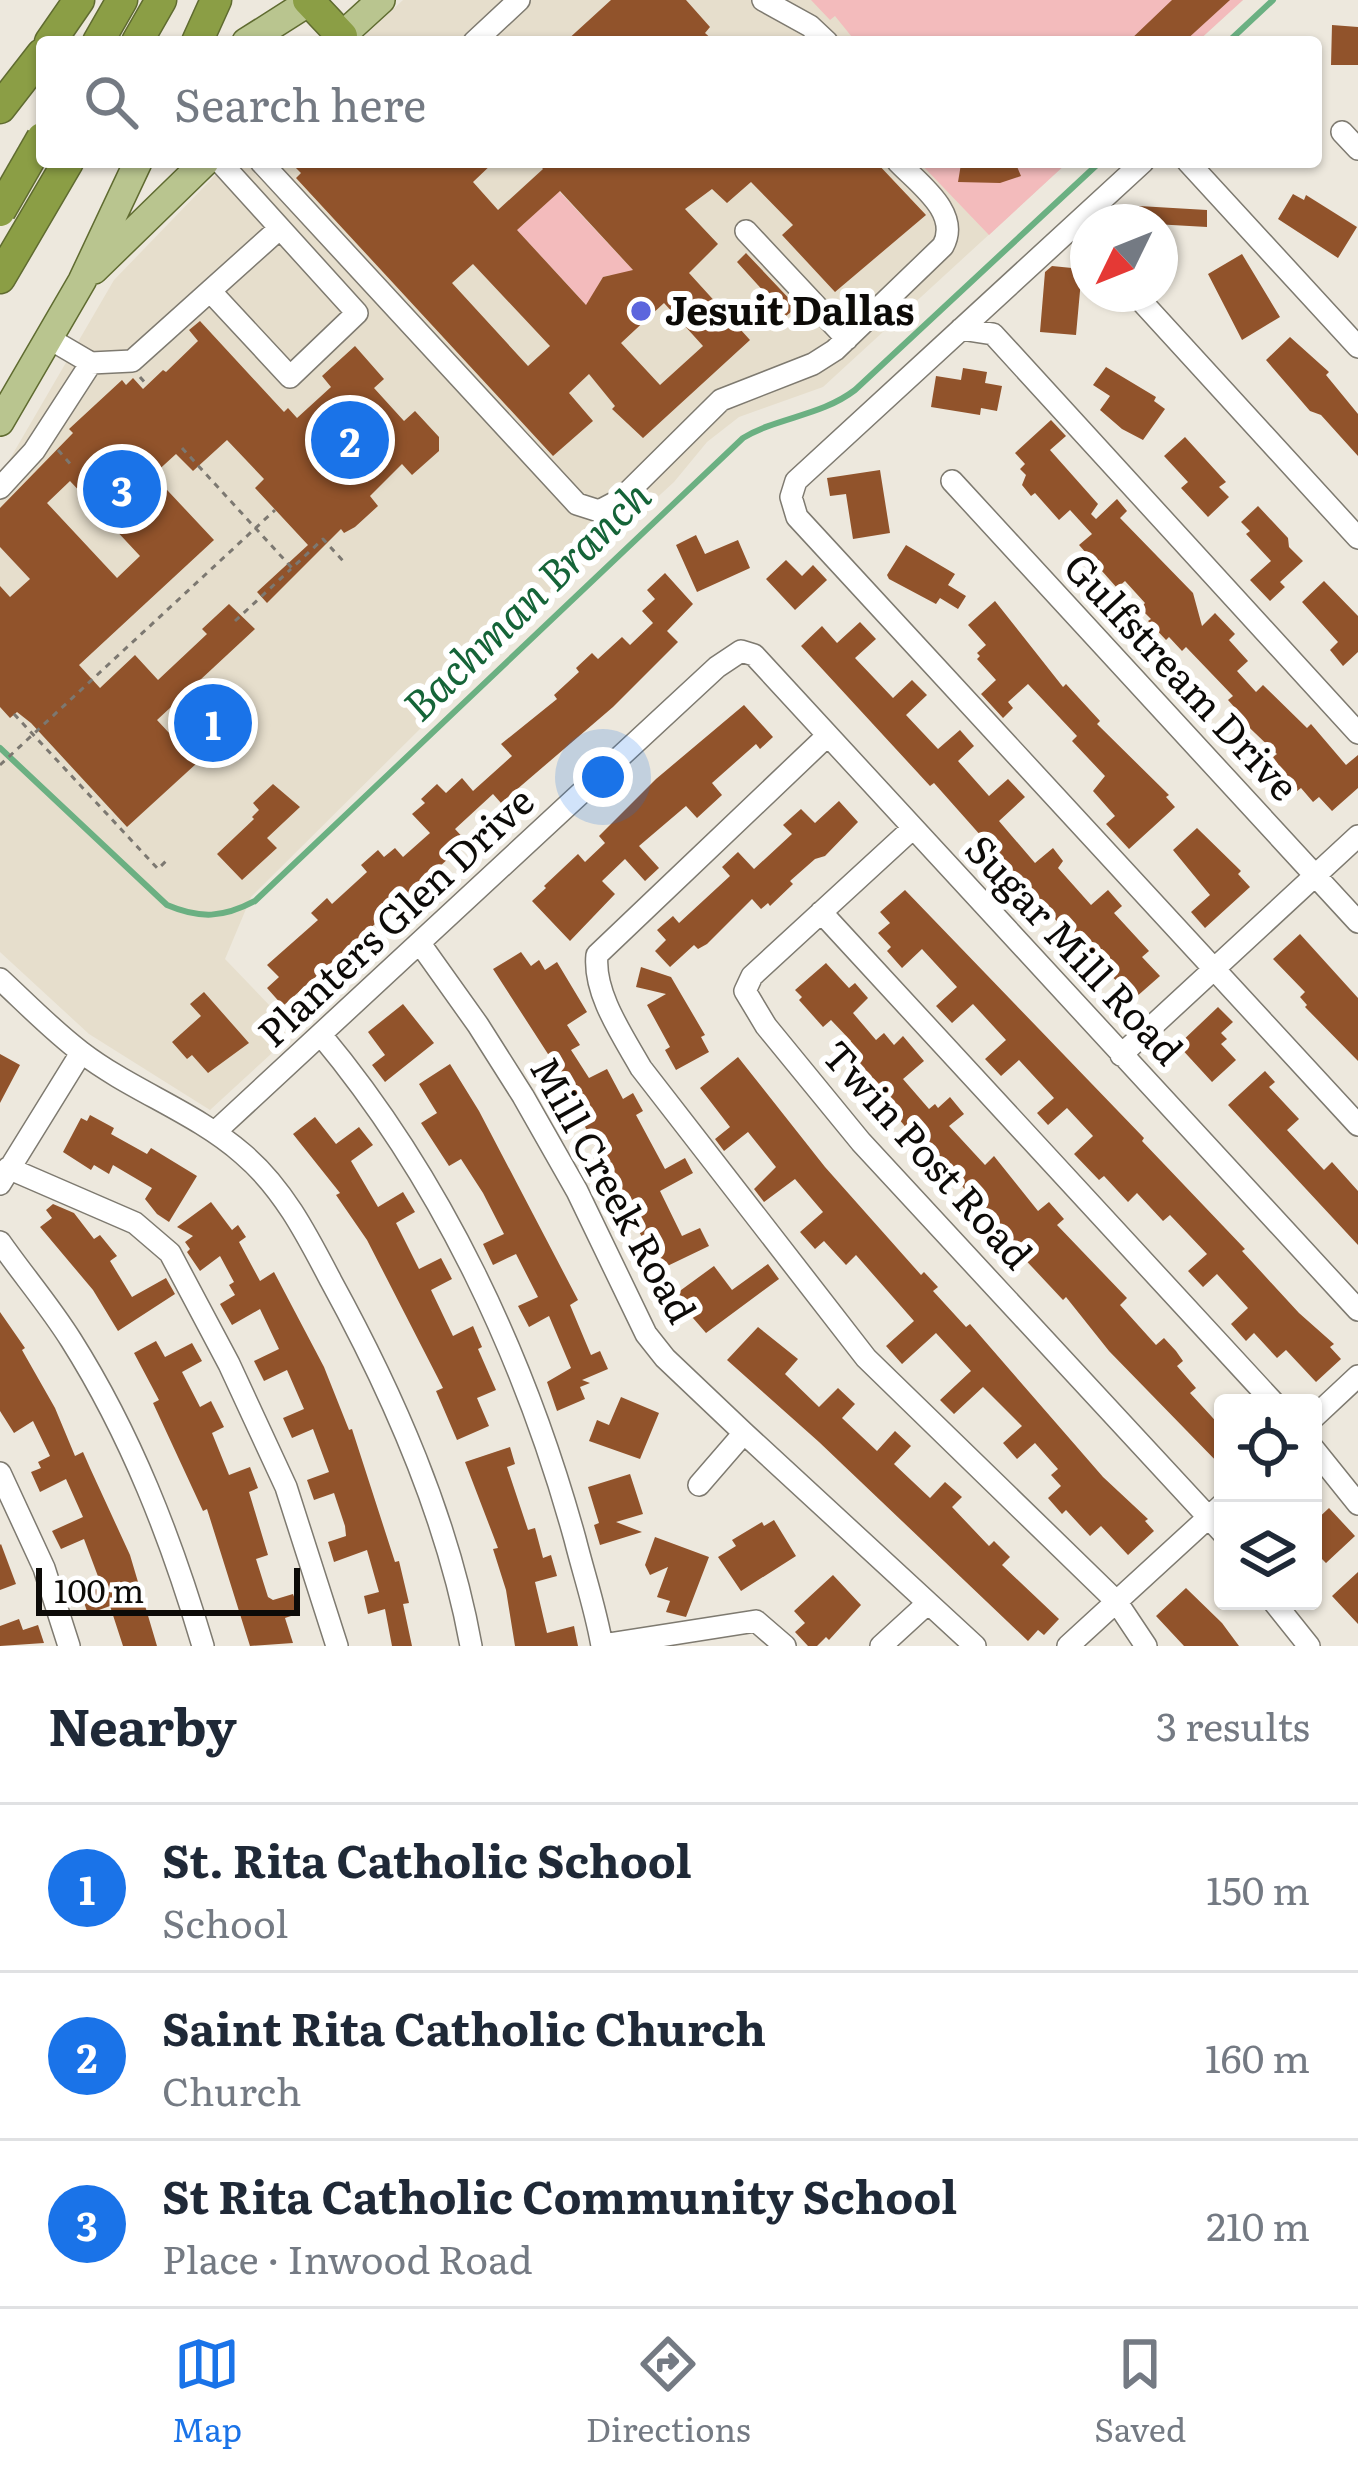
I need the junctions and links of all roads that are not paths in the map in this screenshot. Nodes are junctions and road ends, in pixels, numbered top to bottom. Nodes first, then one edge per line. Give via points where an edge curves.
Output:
1 (79, 0) edge
2 (122, 0) edge
3 (161, 0) edge
4 (216, 0) edge
5 (381, 0) edge
6 (519, 0) edge
7 (763, 0) edge
8 (310, 1) edge
9 (54, 36) edge
10 (101, 36) edge
11 (140, 36) edge
12 (200, 36) edge
13 (259, 36) edge
14 (339, 36) edge
15 (346, 36) edge
16 (480, 36) edge
17 (820, 36) edge
18 (36, 62) edge
19 (0, 107) edge
20 (1342, 132) dead end
21 (36, 148) edge
22 (1358, 149) edge
23 (36, 159) edge
24 (64, 168) edge
25 (133, 168) edge
26 (199, 168) edge
27 (225, 168) edge
28 (267, 168) edge
29 (903, 168) edge
30 (1136, 168) edge
31 (1194, 168) edge
32 (0, 181) edge
33 (0, 211) edge
34 (279, 230) junction
35 (746, 231) dead end
36 (0, 278) edge
37 (82, 281) junction
38 (211, 292) junction
39 (1150, 312) edge
40 (961, 329) junction
41 (50, 339) junction
42 (847, 339) junction
43 (1358, 347) edge
44 (91, 363) junction
45 (0, 422) edge
46 (952, 481) dead end
47 (0, 488) edge
48 (1358, 538) edge
49 (731, 656) joint
50 (1358, 733) edge
51 (826, 736) junction
52 (913, 828) junction
53 (1358, 836) edge
54 (1315, 876) junction
55 (821, 912) junction
56 (1358, 922) edge
57 (421, 945) junction
58 (1213, 969) junction
59 (0, 979) edge
60 (321, 1035) junction
61 (81, 1052) junction
62 (1121, 1054) junction
63 (1358, 1125) edge
64 (215, 1132) junction
65 (4, 1176) edge
66 (0, 1242) edge
67 (1358, 1310) edge
68 (1358, 1376) edge
69 (1266, 1394) edge
70 (1322, 1410) edge
71 (744, 1432) junction
72 (1322, 1459) edge
73 (0, 1473) edge
74 (699, 1485) dead end
75 (1358, 1504) edge
76 (1214, 1514) edge
77 (1214, 1521) edge
78 (1116, 1601) junction
79 (928, 1603) junction
80 (1280, 1610) edge
81 (69, 1646) edge
82 (203, 1646) edge
83 (337, 1646) edge
84 (471, 1646) edge
85 (602, 1646) edge
86 (785, 1646) edge
87 (881, 1646) edge
88 (975, 1646) edge
89 (1068, 1646) edge
90 (1146, 1646) edge
91 (1309, 1646) edge

1 - 9 highway
2 - 10 highway
3 - 11 highway
4 - 12 highway
5 - 15 main road
6 - 16 street
7 - 17 street
8 - 13 main road
8 - 14 highway
18 - 19 highway
20 - 22 street
21 - 33 highway, bridge
23 - 32 main road
24 - 36 highway
25 - 37 main road
26 - 37 main road
27 - 34 street
28 - 42 street via 591,510 606,510 722,400 813,364
29 - 42 street via 946,215 950,232
30 - 40 street
31 - 43 street
34 - 38 street
34 - 38 street via 357,314 290,377
35 - 42 street
37 - 41 main road
38 - 44 street via 143,354
39 - 48 street
40 - 50 street via 993,334
40 - 58 street via 796,482 796,517
41 - 44 street
41 - 45 main road
44 - 47 street via 34,452
46 - 54 street, Gulfstream Drive
49 - 51 street, Sugar Mill Road via 754,656
49 - 57 street, Planters Glen Drive
51 - 52 street, Sugar Mill Road
51 - 78 street via 598,955 596,970 641,1068 853,1342
52 - 55 street, Twin Post Road
52 - 62 street, Sugar Mill Road
53 - 54 street
54 - 56 street, Gulfstream Drive
54 - 58 street
55 - 69 street
55 - 76 street, Twin Post Road via 752,976 745,991 751,1006 861,1142
57 - 60 street, Planters Glen Drive
57 - 71 street, Mill Creek Road via 523,1096 646,1334
58 - 62 street
58 - 63 street
59 - 61 street
60 - 64 street, Planters Glen Drive
60 - 85 street via 363,1086 467,1254 556,1474
61 - 64 street
61 - 65 street
62 - 67 street, Sugar Mill Road
64 - 84 street via 276,1188 356,1327 435,1515
65 - 83 street via 135,1223 170,1253 286,1487
66 - 82 street via 69,1336 135,1456
68 - 70 street
71 - 74 street
71 - 79 street, Mill Creek Road
72 - 75 street
73 - 81 street
77 - 78 street
78 - 89 street
78 - 90 street
79 - 87 street
79 - 88 street, Mill Creek Road
80 - 91 street
85 - 86 street via 756,1621

